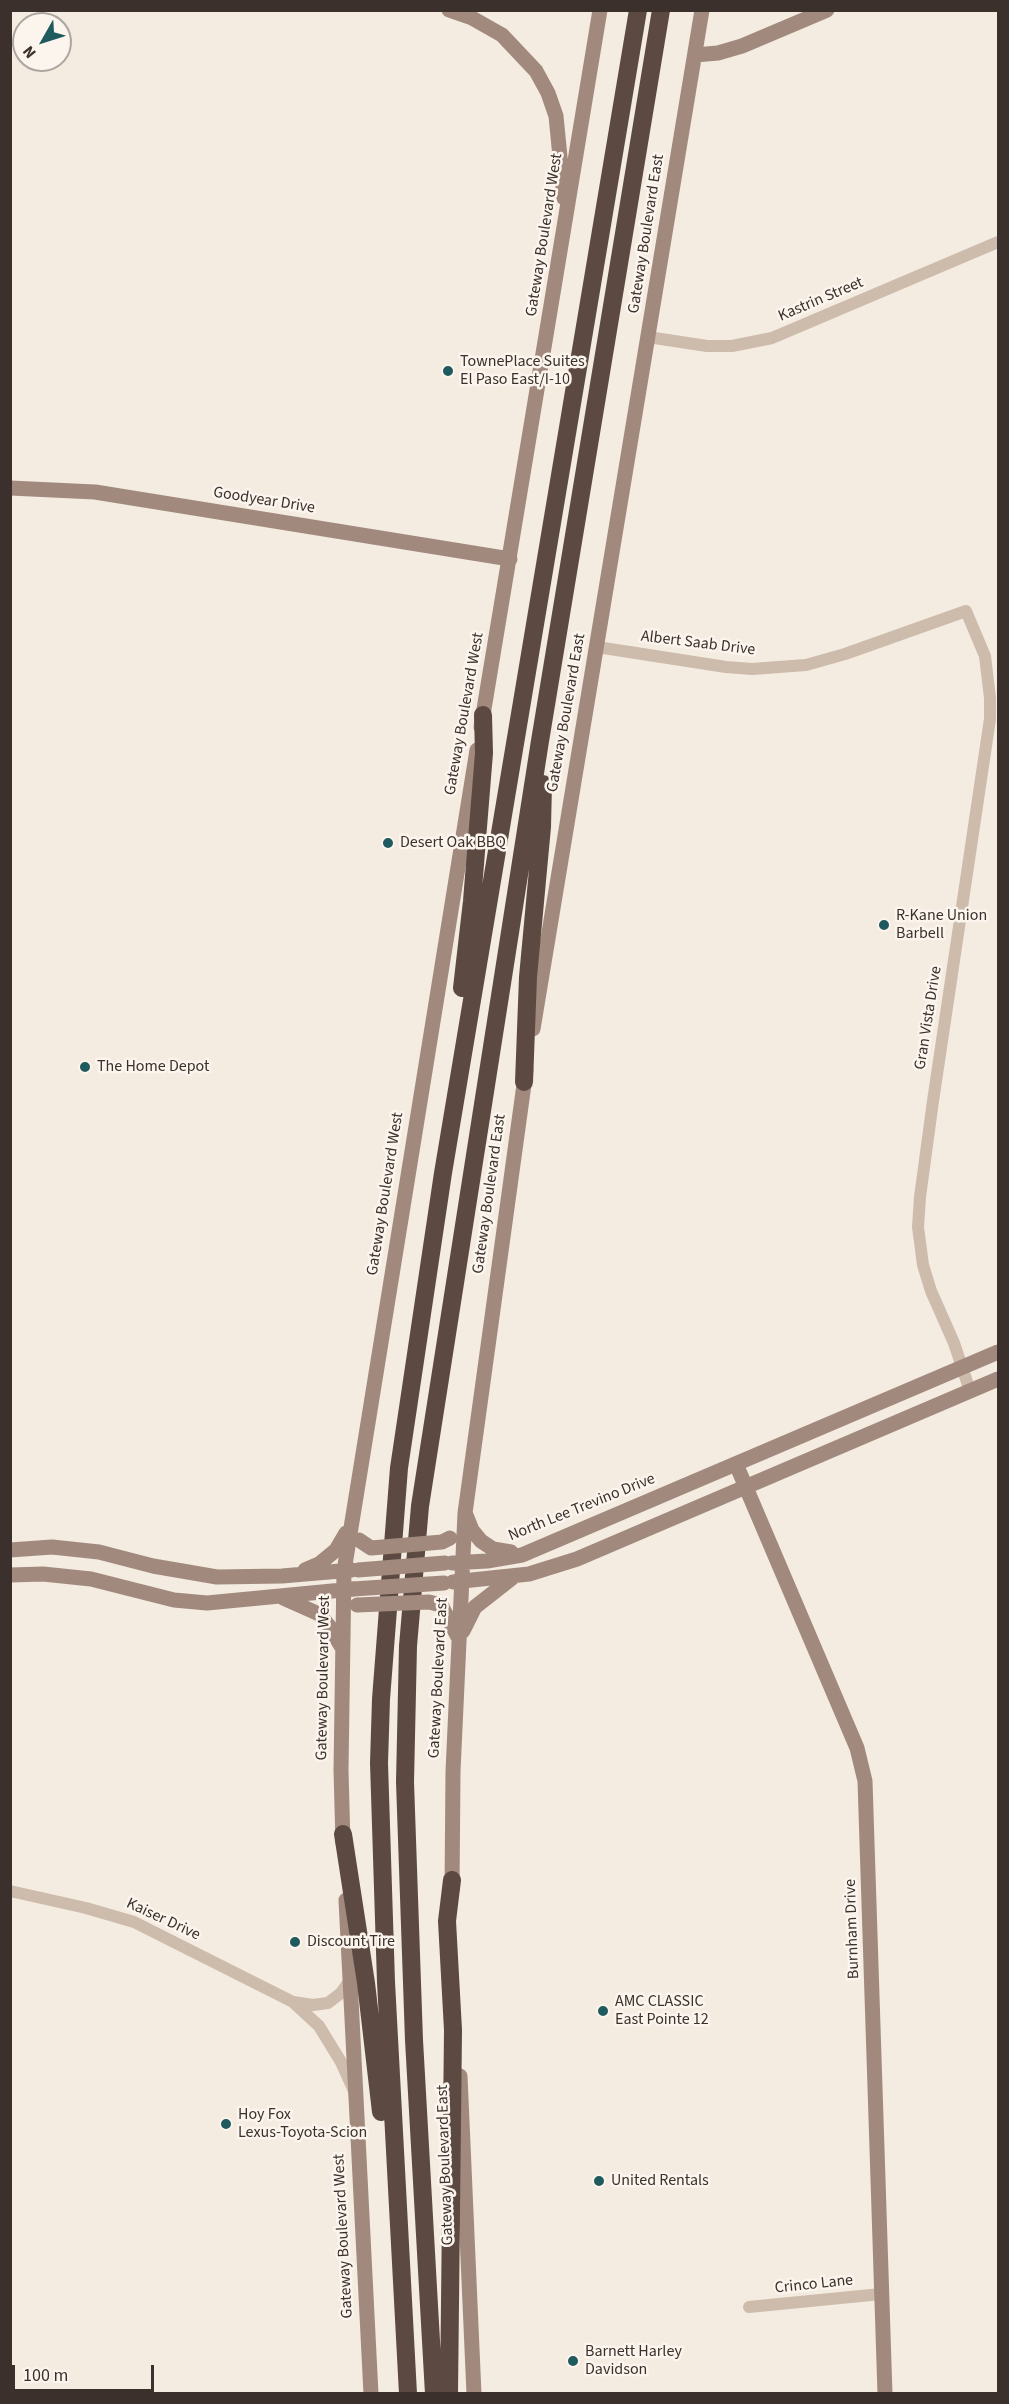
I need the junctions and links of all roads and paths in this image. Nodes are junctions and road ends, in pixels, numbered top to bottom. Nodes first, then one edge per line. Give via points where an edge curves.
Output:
1 (449, 10) edge
2 (600, 10) edge
3 (638, 10) edge
4 (661, 10) edge
5 (702, 10) edge
6 (827, 10) edge
7 (694, 55) junction
8 (566, 220) junction
9 (999, 242) edge
10 (648, 337) junction
11 (10, 488) edge
12 (510, 559) junction
13 (966, 611) joint
14 (597, 647) junction
15 (483, 715) junction
16 (540, 741) junction
17 (524, 1082) junction
18 (443, 1173) junction
19 (999, 1352) edge
20 (963, 1367) junction
21 (999, 1379) edge
22 (970, 1391) junction
23 (736, 1464) junction
24 (746, 1487) junction
25 (465, 1513) junction
26 (351, 1526) junction
27 (10, 1550) edge
28 (522, 1554) junction
29 (462, 1562) junction
30 (351, 1570) junction
31 (10, 1575) edge
32 (282, 1576) junction
33 (512, 1578) junction
34 (462, 1582) junction
35 (348, 1589) junction
36 (281, 1596) junction
37 (342, 1625) junction
38 (459, 1639) junction
39 (342, 1647) junction
40 (343, 1834) junction
41 (452, 1880) junction
42 (10, 1891) edge
43 (350, 1980) junction
44 (293, 2002) junction
45 (355, 2092) junction
46 (881, 2294) junction
47 (749, 2307) dead end
48 (405, 2337) junction
49 (371, 2394) edge
50 (408, 2394) edge
51 (434, 2394) edge
52 (449, 2394) edge
53 (474, 2394) edge
54 (885, 2394) edge

1 - 8 main road via 502,35 529,60 543,82 556,116
2 - 8 main road, Gateway Boulevard West
3 - 18 highway
4 - 16 highway
5 - 7 main road, Gateway Boulevard East
6 - 7 main road via 742,46
7 - 10 main road, Gateway Boulevard East
8 - 12 main road, Gateway Boulevard West
9 - 10 street, Kastrin Street via 772,338 732,346
10 - 14 main road, Gateway Boulevard East
11 - 12 main road, Goodyear Drive via 95,492
12 - 15 main road, Gateway Boulevard West
13 - 14 street, Albert Saab Drive via 835,657 797,666 726,667
13 - 20 street, Gran Vista Drive via 985,656 990,719 918,1227 931,1291
14 - 17 main road, Gateway Boulevard East
15 - 18 highway via 484,753 472,901 448,1088
15 - 26 main road, Gateway Boulevard West
16 - 17 highway via 542,827 528,976
16 - 51 highway via 425,1464 408,1646 406,1873
17 - 25 main road, Gateway Boulevard East
18 - 48 highway via 399,1468 381,1699 380,1838
19 - 20 main road, North Lee Trevino Drive
20 - 22 street, Gran Vista Drive
20 - 23 main road, North Lee Trevino Drive
21 - 22 main road
22 - 24 main road
23 - 24 main road, Burnham Drive
23 - 28 main road, North Lee Trevino Drive
24 - 33 main road via 577,1559
24 - 46 main road, Burnham Drive via 857,1748 865,1781
25 - 26 main road, bridge via 450,1538 442,1542 371,1548 359,1540
25 - 28 main road via 472,1530 485,1545
25 - 29 main road, Gateway Boulevard East
26 - 30 main road, Gateway Boulevard West
26 - 32 main road via 336,1550 319,1564
27 - 32 main road, North Lee Trevino Drive via 51,1547 99,1552 197,1575
28 - 29 main road, North Lee Trevino Drive
29 - 30 main road, North Lee Trevino Drive, bridge
29 - 34 main road, Gateway Boulevard East
30 - 32 main road, North Lee Trevino Drive
30 - 35 main road, Gateway Boulevard West
31 - 36 main road via 91,1579 189,1602
33 - 34 main road
33 - 38 main road via 475,1606
34 - 35 main road, bridge
34 - 38 main road, Gateway Boulevard East
35 - 36 main road
35 - 37 main road, Gateway Boulevard West
36 - 39 main road via 319,1614
37 - 38 main road, bridge via 357,1605 429,1602 441,1605
37 - 39 main road, Gateway Boulevard West
38 - 41 main road, Gateway Boulevard East
39 - 40 main road, Gateway Boulevard West
40 - 43 main road, Gateway Boulevard West
40 - 48 highway via 371,2017 386,2153 393,2289
41 - 52 highway via 447,1922 453,2030
41 - 53 main road, Gateway Boulevard East
42 - 44 street, Kaiser Drive via 134,1922
43 - 44 street, Kaiser Drive via 328,2003
43 - 45 main road, Gateway Boulevard West
44 - 45 street, Kaiser Drive via 318,2026
45 - 49 main road, Gateway Boulevard West
46 - 47 street, Crinco Lane
46 - 54 main road, Burnham Drive
48 - 50 highway

